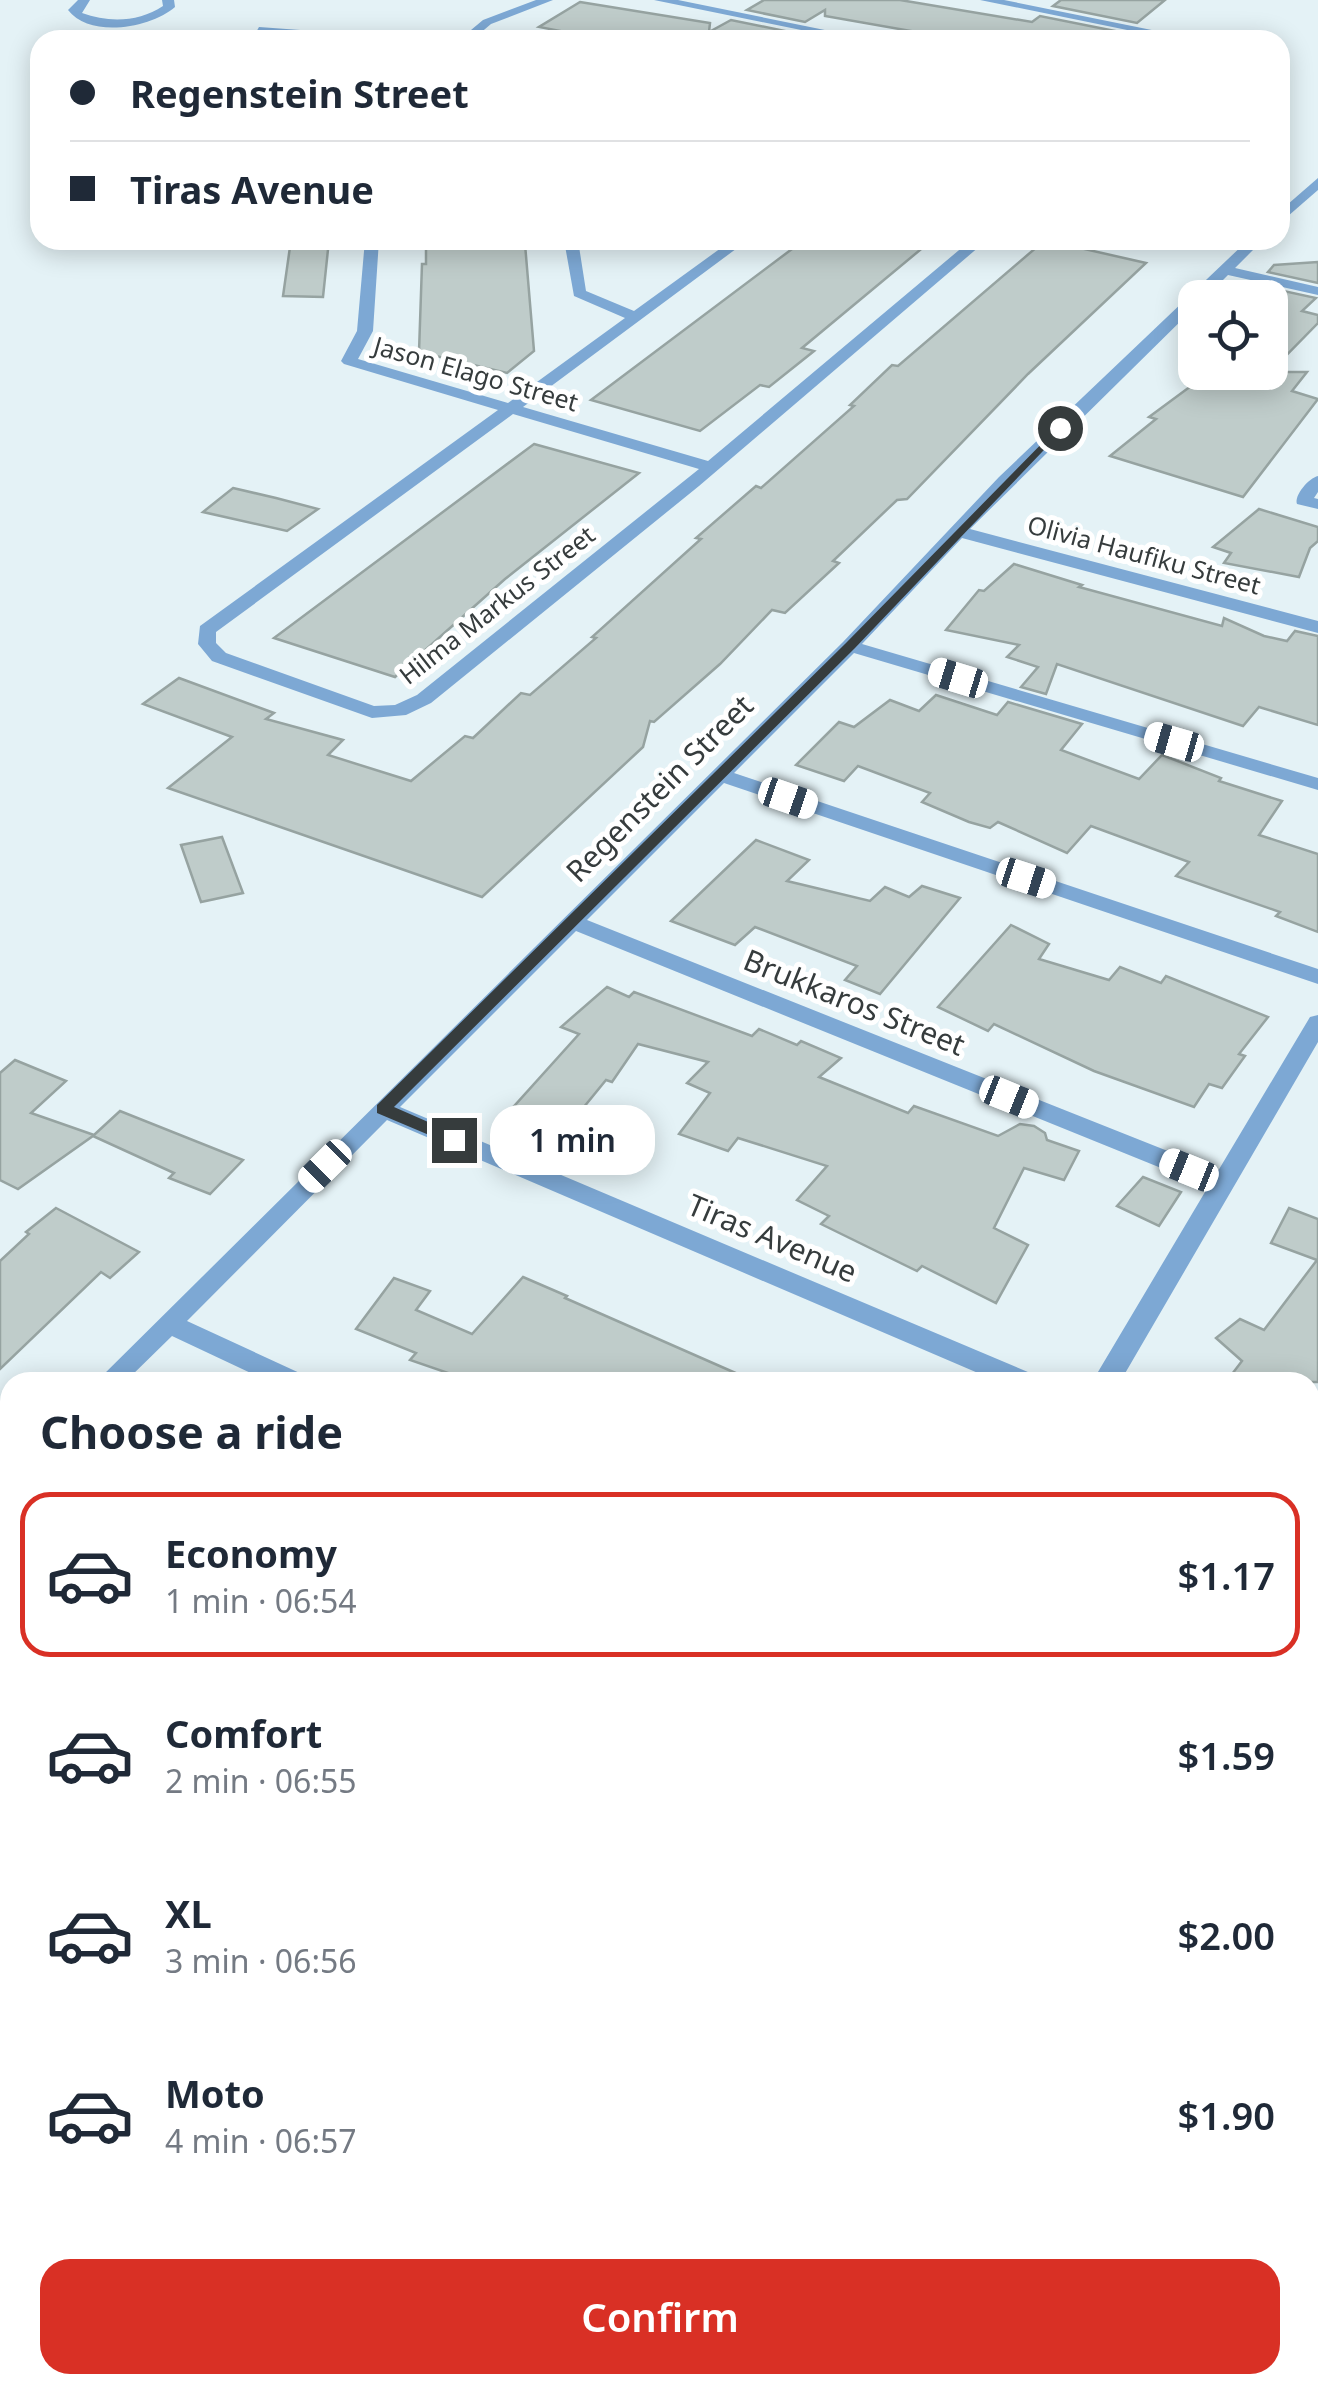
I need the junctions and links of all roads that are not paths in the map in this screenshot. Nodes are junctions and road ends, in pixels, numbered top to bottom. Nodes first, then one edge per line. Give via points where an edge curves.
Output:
1 (84, 0) edge
2 (169, 0) edge
3 (547, 0) edge
4 (660, 0) edge
5 (986, 0) edge
6 (477, 30) edge
7 (816, 30) edge
8 (1142, 30) edge
9 (1318, 182) edge
10 (1312, 196) edge
11 (1290, 211) edge
12 (371, 250) edge
13 (572, 250) edge
14 (726, 250) edge
15 (968, 250) edge
16 (1245, 250) edge
17 (1224, 270) junction
18 (1318, 291) edge
19 (636, 316) junction
20 (508, 410) junction
21 (711, 466) junction
22 (1318, 482) edge
23 (1318, 504) edge
24 (957, 531) junction
25 (1318, 627) edge
26 (850, 646) junction
27 (720, 775) junction
28 (1318, 784) edge
29 (572, 922) junction
30 (1318, 977) edge
31 (1318, 1022) edge
32 (383, 1109) junction
33 (1225, 1184) junction
34 (168, 1323) junction
35 (118, 1372) edge
36 (273, 1372) edge
37 (1001, 1372) edge
38 (1112, 1372) edge

1 - 2 street via 74,10 78,15 112,22 154,16
3 - 6 street
4 - 7 street
5 - 8 street
9 - 10 street
10 - 11 street
12 - 20 street, Jason Elago Street via 364,331 349,361
13 - 19 street via 579,294
14 - 19 street, Hilma Markus Street
15 - 21 street, Hilma Markus Street
16 - 17 street, Regenstein Street
17 - 18 street
17 - 24 street, Regenstein Street
19 - 20 street, Hilma Markus Street
20 - 21 street, Jason Elago Street
20 - 21 street, Hilma Markus Street via 207,630 207,644 219,657 372,712 399,711 424,699
22 - 23 street via 1303,500
24 - 25 street, Olivia Haufiku Street
24 - 26 street, Regenstein Street
26 - 27 street, Regenstein Street
26 - 28 street
27 - 29 street, Regenstein Street
27 - 30 street
29 - 32 street, Regenstein Street
29 - 33 street, Brukkaros Street
31 - 33 street
32 - 34 street, Regenstein Street
32 - 37 street, Tiras Avenue
33 - 38 street
34 - 35 street, Regenstein Street
34 - 36 street

